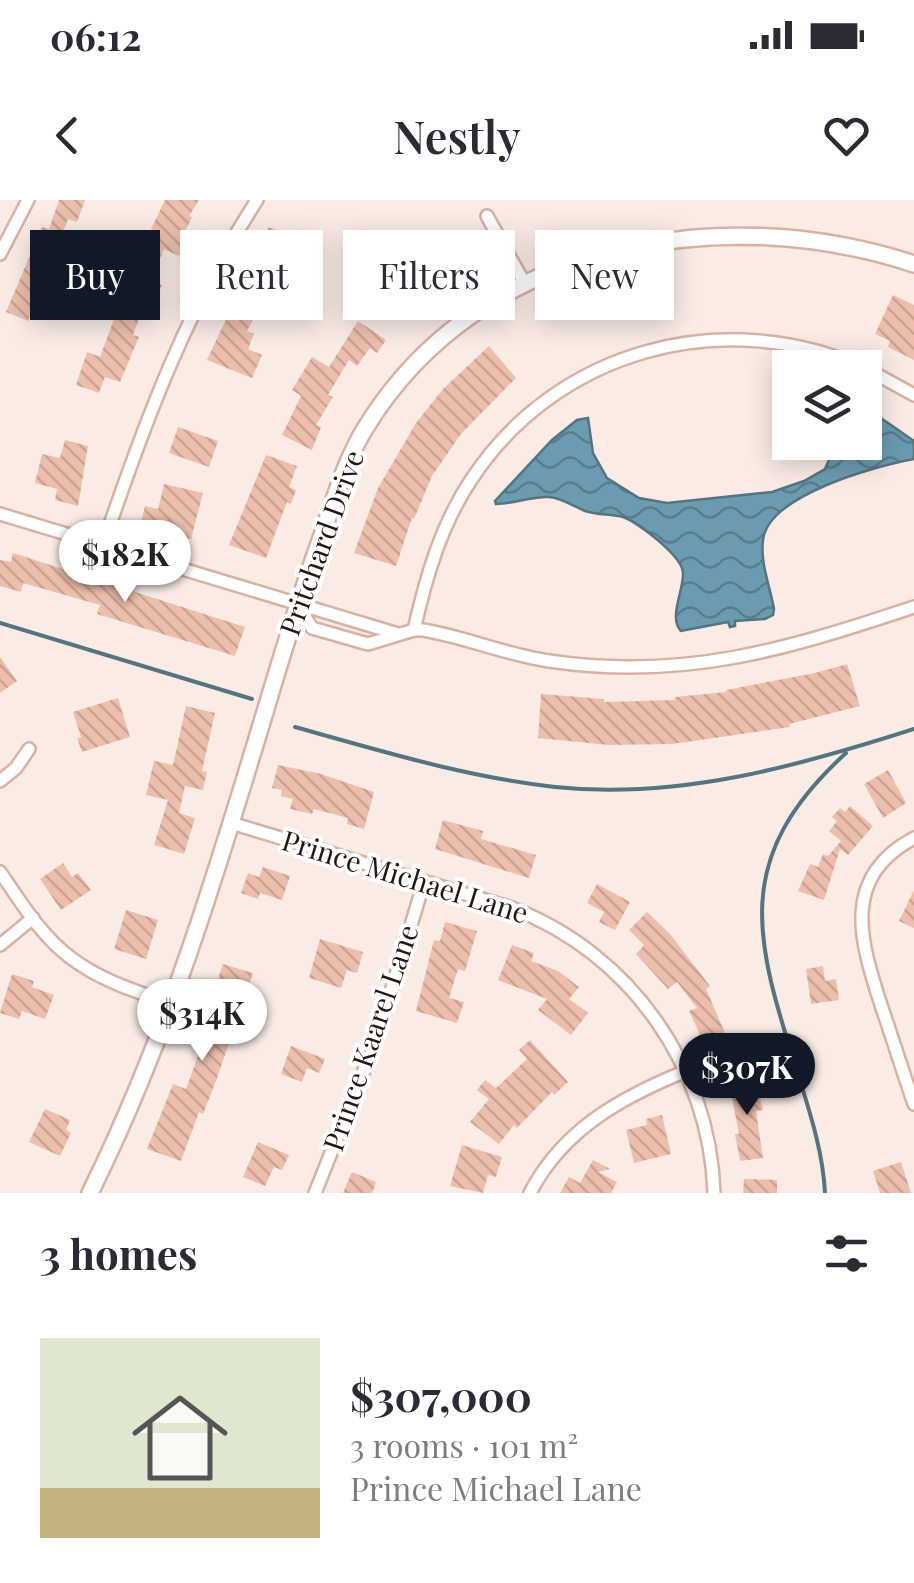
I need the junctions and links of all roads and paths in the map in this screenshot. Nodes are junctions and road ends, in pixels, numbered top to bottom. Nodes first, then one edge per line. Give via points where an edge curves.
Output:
1 (28, 200) edge
2 (257, 200) edge
3 (487, 216) dead end
4 (0, 254) edge
5 (914, 264) edge
6 (521, 277) junction
7 (815, 350) edge
8 (882, 378) edge
9 (914, 396) edge
10 (0, 514) edge
11 (103, 545) junction
12 (297, 604) junction
13 (914, 607) edge
14 (414, 630) junction
15 (399, 634) junction
16 (29, 750) dead end
17 (0, 781) edge
18 (232, 824) junction
19 (914, 838) edge
20 (0, 872) edge
21 (424, 882) junction
22 (33, 918) junction
23 (0, 945) edge
24 (172, 1004) junction
25 (686, 1071) junction
26 (914, 1104) edge
27 (90, 1193) edge
28 (315, 1193) edge
29 (530, 1193) edge
30 (714, 1193) edge

1 - 4 street
2 - 11 street via 184,330
3 - 6 street
5 - 6 street, Pritchard Drive via 816,232 704,224 616,240
6 - 12 street, Pritchard Drive via 440,336 378,408 352,455
7 - 14 street via 711,338 644,350 546,399 468,483 439,541
8 - 9 street
10 - 11 street
11 - 12 street
12 - 15 street
12 - 15 street via 312,628 368,644
12 - 18 street, Pritchard Drive
13 - 14 street via 772,652 665,667 546,660
14 - 15 street
16 - 17 street
18 - 21 street, Prince Michael Lane
18 - 24 street, Pritchard Drive
19 - 26 street via 872,878 861,934
20 - 22 street
21 - 25 street, Prince Michael Lane via 526,913 575,940 641,1000
21 - 28 street, Prince Kaarel Lane via 376,1038
22 - 23 street
22 - 24 street via 88,970
24 - 27 street, Pritchard Drive
25 - 29 street via 588,1123 553,1157
25 - 30 street, Prince Michael Lane via 704,1122

